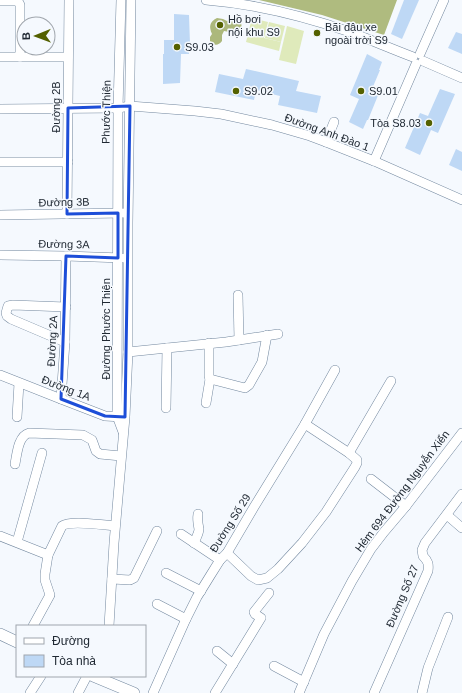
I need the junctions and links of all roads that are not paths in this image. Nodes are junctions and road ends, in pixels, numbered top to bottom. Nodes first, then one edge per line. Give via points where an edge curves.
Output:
1 (69, 0) edge
2 (121, 0) edge
3 (131, 0) edge
4 (206, 0) edge
5 (444, 0) edge
6 (0, 1) edge
7 (0, 57) edge
8 (20, 57) junction
9 (68, 57) junction
10 (418, 59) junction
11 (462, 78) edge
12 (130, 106) junction
13 (68, 108) junction
14 (118, 108) junction
15 (0, 109) edge
16 (334, 122) dead end
17 (326, 142) junction
18 (0, 162) edge
19 (68, 162) junction
20 (374, 162) junction
21 (462, 200) edge
22 (128, 213) junction
23 (0, 214) edge
24 (67, 214) junction
25 (118, 214) junction
26 (118, 224) joint
27 (118, 253) junction
28 (0, 255) edge
29 (66, 256) junction
30 (128, 258) junction
31 (238, 295) dead end
32 (66, 307) junction
33 (3, 310) edge
34 (278, 334) dead end
35 (267, 335) junction
36 (239, 340) junction
37 (65, 342) junction
38 (209, 343) junction
39 (167, 348) junction
40 (128, 352) junction
41 (335, 370) dead end
42 (0, 375) edge
43 (210, 379) junction
44 (390, 381) dead end
45 (19, 383) junction
46 (61, 399) junction
47 (206, 403) dead end
48 (166, 408) dead end
49 (17, 417) dead end
50 (121, 417) junction
51 (304, 424) junction
52 (462, 433) edge
53 (42, 453) dead end
54 (349, 453) junction
55 (122, 456) junction
56 (15, 464) dead end
57 (371, 479) dead end
58 (462, 494) edge
59 (406, 506) junction
60 (198, 514) dead end
61 (447, 515) junction
62 (115, 526) junction
63 (462, 528) edge
64 (158, 531) dead end
65 (181, 534) dead end
66 (0, 536) edge
67 (16, 542) junction
68 (194, 543) junction
69 (48, 555) junction
70 (224, 557) junction
71 (166, 573) dead end
72 (112, 579) junction
73 (201, 591) junction
74 (269, 593) dead end
75 (157, 604) dead end
76 (448, 617) dead end
77 (186, 619) junction
78 (34, 625) edge
79 (109, 625) edge
80 (0, 634) edge
81 (16, 642) edge
82 (217, 652) dead end
83 (233, 664) junction
84 (274, 666) dead end
85 (40, 677) edge
86 (86, 677) edge
87 (105, 678) edge
88 (304, 682) junction
89 (131, 692) edge
90 (30, 693) edge
91 (78, 693) edge
92 (153, 693) edge
93 (215, 693) edge
94 (299, 693) edge
95 (374, 693) edge
96 (422, 693) edge

1 - 9 street, Đường 2B
2 - 14 street, Phước Thiện
3 - 12 street
4 - 10 street via 252,6 309,19
5 - 10 street
6 - 8 street via 17,1 20,5
7 - 8 street
8 - 9 street
9 - 13 street, Đường 2B
10 - 11 street
10 - 20 street
12 - 14 street, Đường Anh Đào 1
12 - 17 street, Đường Anh Đào 1 via 221,114 272,125
12 - 22 street
13 - 14 street, Đường Anh Đào 1
13 - 15 street, Đường Anh Đào 1
13 - 19 street, Đường 2B
14 - 25 street, Phước Thiện
16 - 17 street
17 - 20 street, Đường Anh Đào 1
18 - 19 street
19 - 24 street, Đường 2B
20 - 21 street, Đường Anh Đào 1
22 - 25 street, Đường 3B
22 - 30 street, Đường Phước Thiện
23 - 24 street, Đường 3B
24 - 25 street, Đường 3B
25 - 26 street, Phước Thiện
26 - 27 street, Đường Phước Thiện
27 - 29 street, Đường 3A
27 - 30 street, Đường 3A
27 - 50 street, Đường Phước Thiện
28 - 29 street, Đường 3A
29 - 32 street, Đường 2A
30 - 40 street, Đường Phước Thiện
31 - 36 street
32 - 33 street, Đường 2A via 13,305
32 - 37 street, Đường 2A
33 - 37 street, Đường 2A via 11,319
34 - 35 street
35 - 36 street
35 - 43 street via 262,362 248,387 243,388
36 - 38 street
37 - 46 street, Đường 2A
38 - 39 street
38 - 43 street
39 - 40 street
39 - 48 street
40 - 50 street, Đường Phước Thiện
41 - 51 street, Đường Số 29
42 - 45 street, Đường 1A
43 - 47 street
44 - 54 street
45 - 46 street, Đường 1A
45 - 49 street
46 - 50 street, Đường 1A via 105,416
50 - 55 street, Đường Phước Thiện via 124,434
51 - 54 street
51 - 70 street, Đường Số 29
52 - 59 street, Hẻm 694 Đường Nguyễn Xiển
53 - 67 street
54 - 70 street via 357,460 355,467 326,512 278,569 267,578 258,580
55 - 56 street via 96,452 92,440 83,435 29,433 24,434 21,439
55 - 62 street, Đường Phước Thiện
57 - 59 street
58 - 61 street, Đường Số 27
59 - 88 street, Hẻm 694 Đường Nguyễn Xiển via 371,549 352,580 324,634
60 - 68 street via 199,528
61 - 63 street
61 - 95 street, Đường Số 27 via 422,550 423,556 428,560 426,576
62 - 69 street via 66,523 62,526
62 - 72 street, Đường Phước Thiện
64 - 72 street via 134,578
65 - 68 street
66 - 67 street
67 - 69 street
68 - 70 street
69 - 78 street via 45,580 50,595
70 - 73 street, Đường Số 29
71 - 73 street
72 - 79 street, Đường Phước Thiện
73 - 77 street, Đường Số 29
74 - 83 street via 254,612 261,618
75 - 77 street
76 - 96 street via 428,668
77 - 92 street, Đường Số 29
80 - 81 main road
82 - 83 street
83 - 93 street
84 - 88 street
85 - 90 street
86 - 91 street
87 - 89 main road
88 - 94 street, Hẻm 694 Đường Nguyễn Xiển

